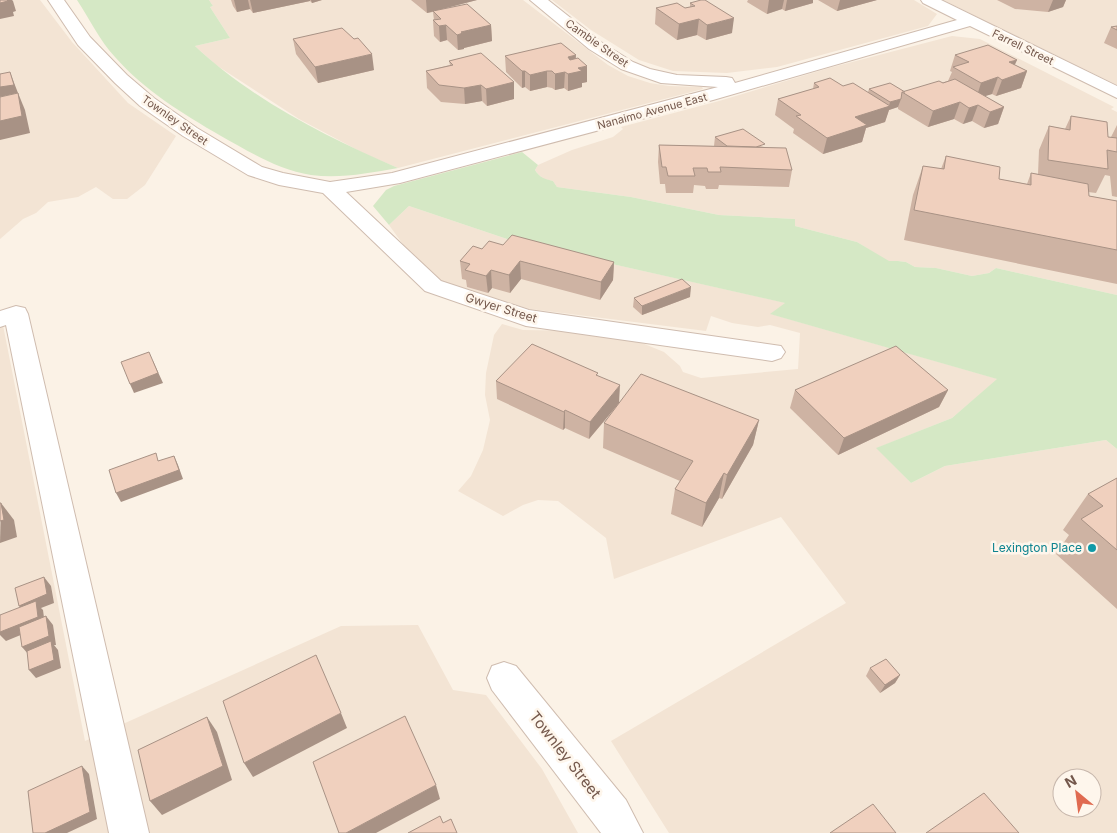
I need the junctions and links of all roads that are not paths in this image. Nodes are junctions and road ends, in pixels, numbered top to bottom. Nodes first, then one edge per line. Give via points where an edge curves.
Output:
1 (56, 0) edge
2 (538, 0) edge
3 (929, 0) edge
4 (971, 21) junction
5 (750, 83) junction
6 (1117, 93) edge
7 (330, 188) junction
8 (0, 319) edge
9 (772, 352) dead end
10 (504, 678) dead end
11 (129, 833) edge
12 (623, 833) edge

1 - 7 street, Townley Street via 84,41 121,79 190,132 255,171
2 - 5 street, Cambie Street via 608,54 644,73 673,80
3 - 4 street, Farrell Street
4 - 5 street, Nanaimo Avenue East
4 - 6 street, Farrell Street
5 - 7 street, Nanaimo Avenue East via 393,179
7 - 9 street, Gwyer Street via 433,286 526,318
8 - 11 street via 16,314
10 - 12 street, Townley Street via 612,814

